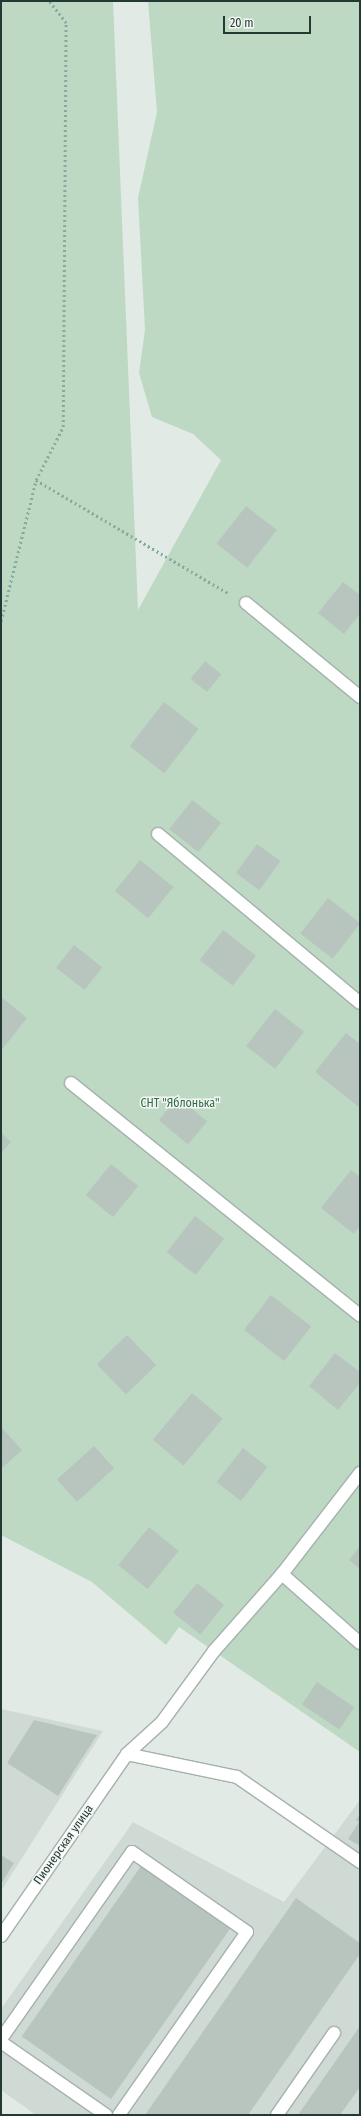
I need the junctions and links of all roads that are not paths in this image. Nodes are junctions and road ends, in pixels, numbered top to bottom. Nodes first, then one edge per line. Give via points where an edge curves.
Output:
1 (246, 603) road end
2 (360, 697) edge
3 (158, 834) dead end
4 (360, 1002) edge
5 (71, 1083) dead end
6 (360, 1315) edge
7 (360, 1473) edge
8 (282, 1574) junction
9 (360, 1643) edge
10 (127, 1754) junction
11 (360, 1862) edge
12 (1, 1936) edge
13 (334, 2033) dead end
14 (1, 2040) edge
15 (106, 2115) edge
16 (119, 2115) edge
17 (277, 2115) edge

1 - 2 street
3 - 4 street
5 - 6 street
7 - 8 street, Пионерская улица
8 - 9 street
8 - 10 street, Пионерская улица via 214,1652 162,1722
10 - 11 street via 236,1777
10 - 12 street, Пионерская улица
13 - 17 street
14 - 15 street
14 - 16 street via 132,1852 247,1932

